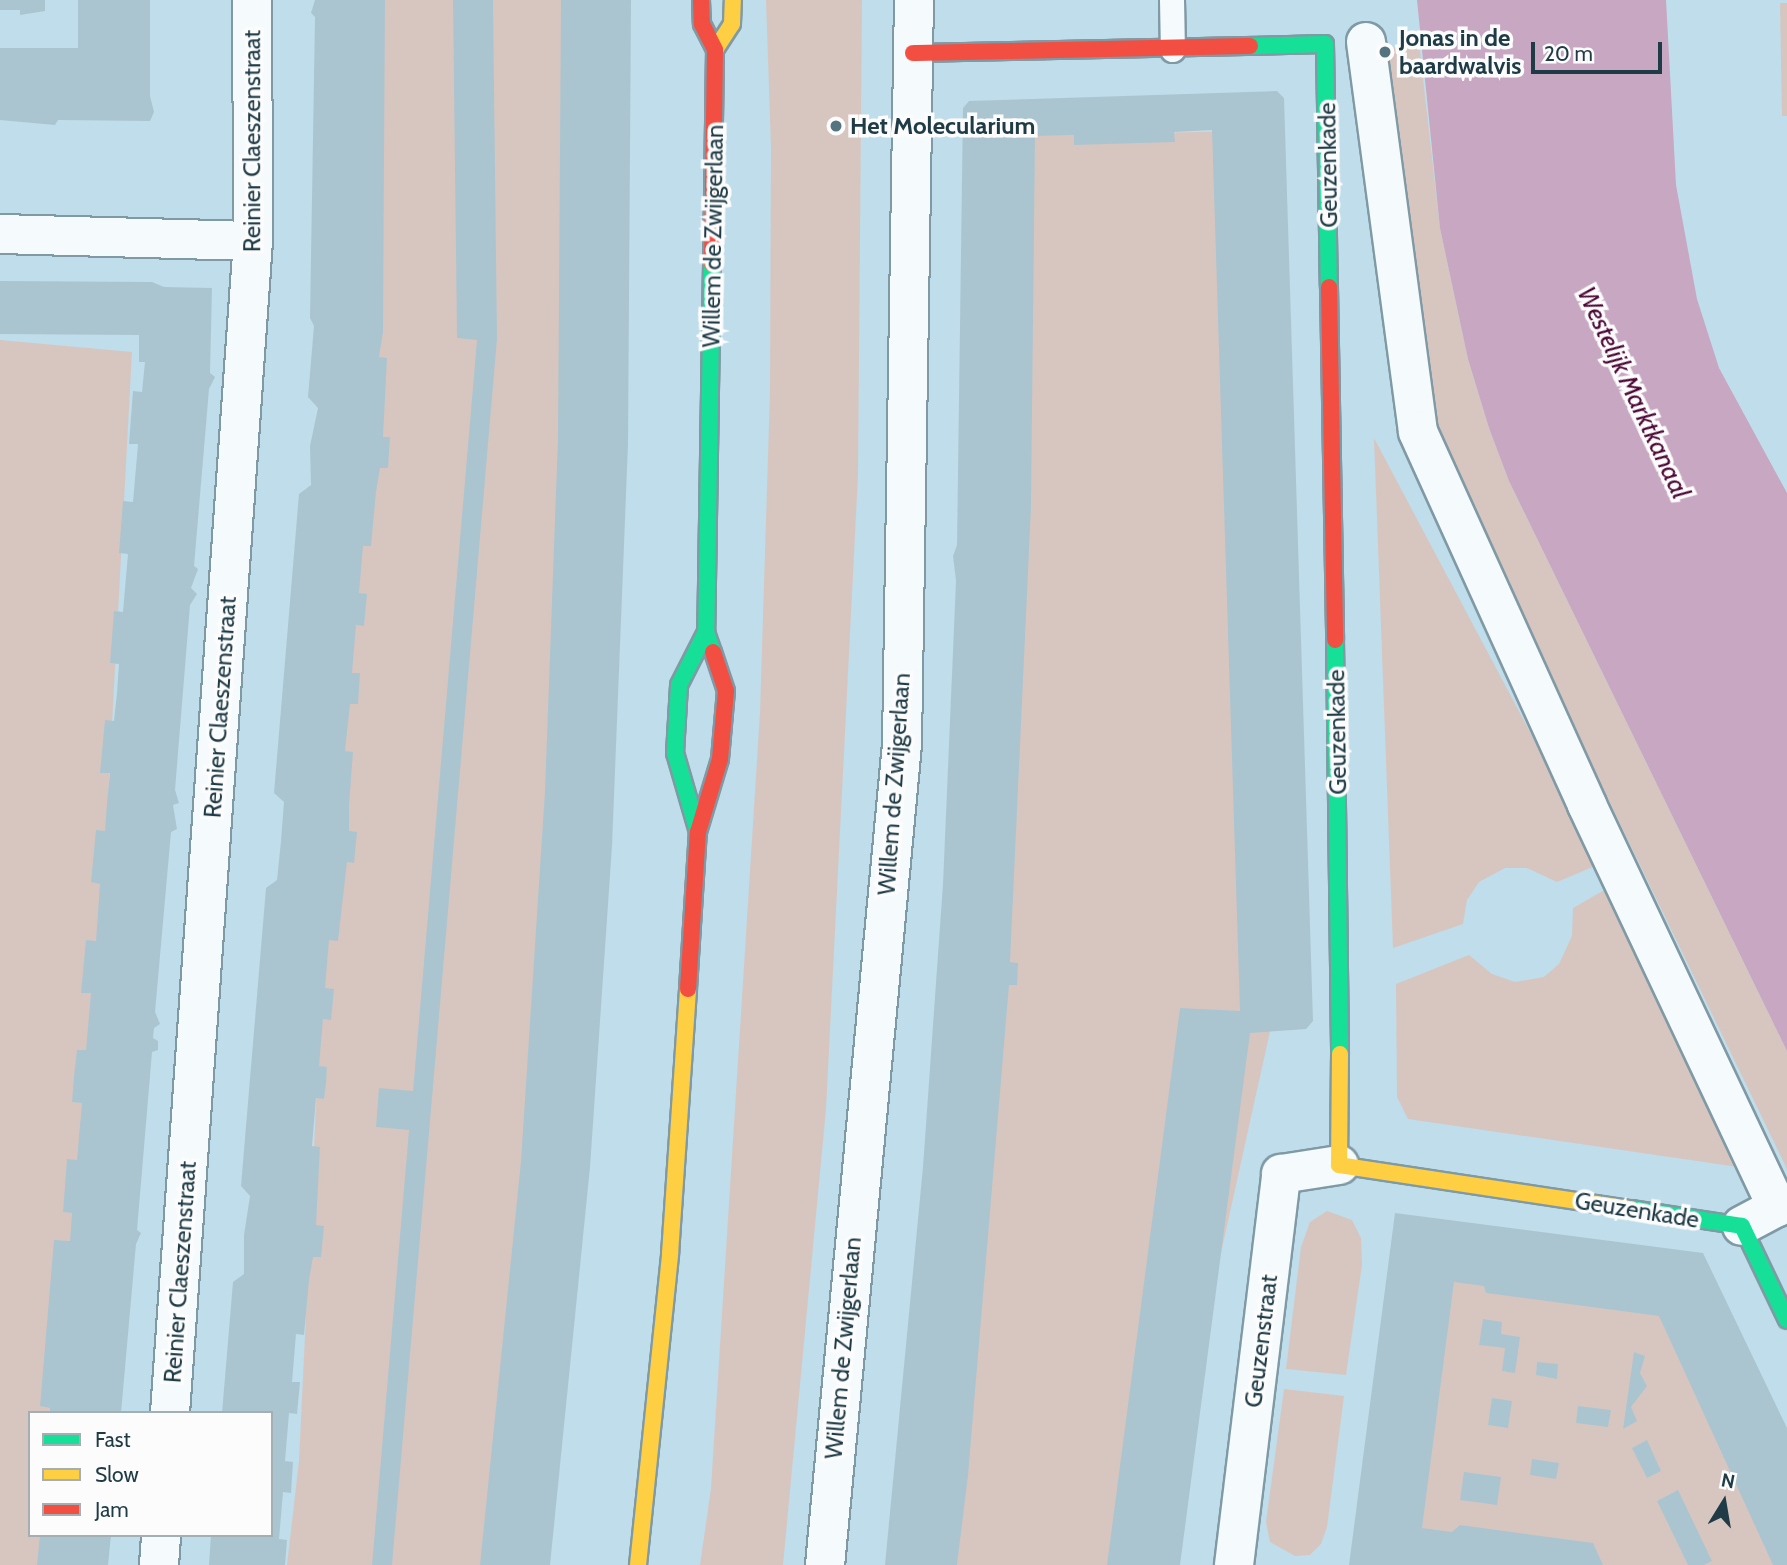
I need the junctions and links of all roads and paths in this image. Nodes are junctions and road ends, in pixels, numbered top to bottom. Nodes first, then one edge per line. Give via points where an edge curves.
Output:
1 (252, 0) edge
2 (702, 0) edge
3 (733, 0) edge
4 (914, 0) edge
5 (1172, 0) edge
6 (1366, 42) dead end
7 (715, 50) junction
8 (1173, 50) junction
9 (914, 53) junction
10 (0, 234) edge
11 (253, 241) junction
12 (706, 632) junction
13 (698, 832) junction
14 (1339, 1165) junction
15 (1742, 1226) junction
16 (1787, 1320) edge
17 (170, 1411) edge
18 (161, 1537) edge
19 (159, 1565) edge
20 (638, 1565) edge
21 (825, 1565) edge
22 (1234, 1565) edge

1 - 11 street, Reinier Claeszenstraat
2 - 7 street, Willem de Zwijgerlaan via 702,24
3 - 7 street, Willem de Zwijgerlaan via 732,24
4 - 9 street, Willem de Zwijgerlaan
5 - 8 lane
6 - 15 street, Geuzenkade via 1418,432 1777,1207
7 - 12 street, Willem de Zwijgerlaan
8 - 9 street, Geuzenkade
8 - 14 street, Geuzenkade via 1325,44 1341,989
9 - 21 street, Willem de Zwijgerlaan via 902,744
10 - 11 street
11 - 17 street, Reinier Claeszenstraat
12 - 13 street, Willem de Zwijgerlaan via 726,691 720,759
12 - 13 street, Willem de Zwijgerlaan via 679,685 675,753
13 - 20 street, Willem de Zwijgerlaan via 670,1254
14 - 15 street, Geuzenkade
14 - 22 street, Geuzenstraat via 1281,1174
15 - 16 street
18 - 19 street

